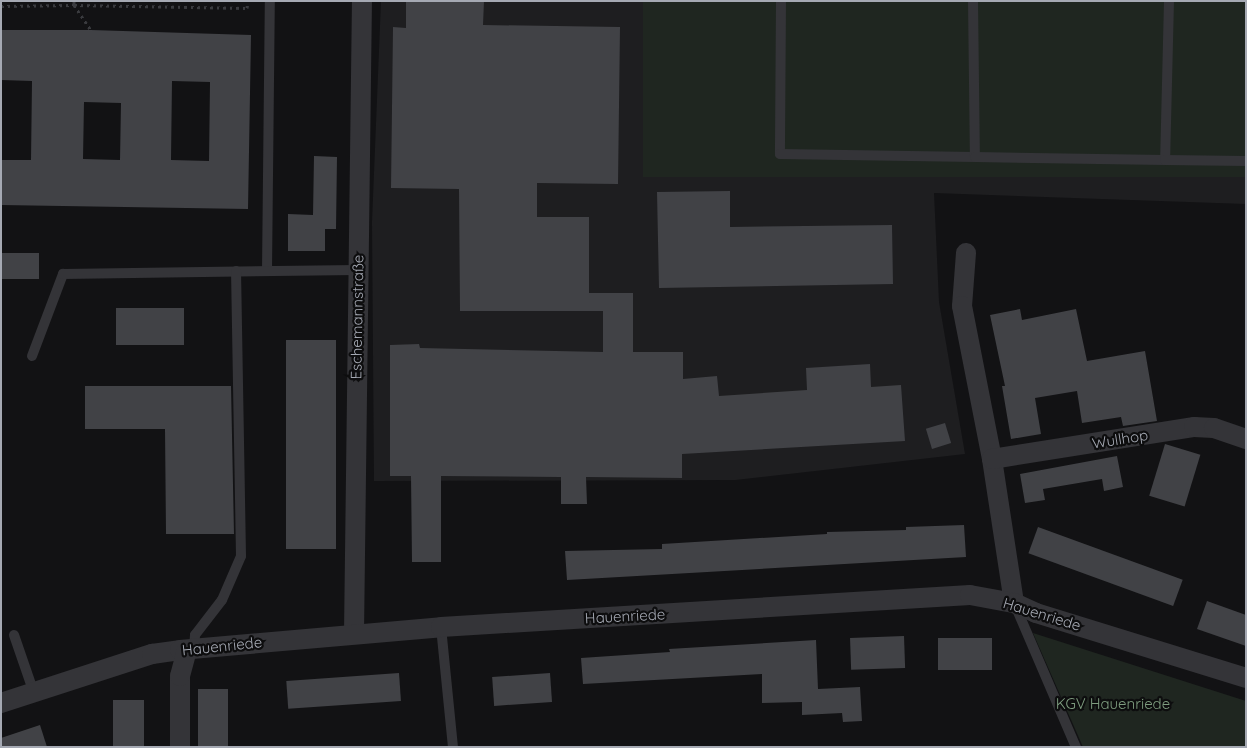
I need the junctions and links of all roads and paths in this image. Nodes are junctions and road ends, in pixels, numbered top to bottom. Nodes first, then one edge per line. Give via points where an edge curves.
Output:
1 (248, 1) edge
2 (270, 1) edge
3 (362, 1) edge
4 (780, 1) edge
5 (973, 1) edge
6 (1169, 1) edge
7 (74, 3) edge
8 (1, 6) edge
9 (90, 30) dead end
10 (975, 157) junction
11 (1165, 160) junction
12 (1246, 161) edge
13 (966, 253) dead end
14 (358, 270) junction
15 (236, 271) junction
16 (267, 271) junction
17 (32, 356) dead end
18 (1246, 439) edge
19 (992, 459) junction
20 (1014, 603) junction
21 (441, 627) junction
22 (354, 634) junction
23 (14, 635) dead end
24 (190, 649) junction
25 (1246, 678) edge
26 (34, 693) junction
27 (1, 703) edge
28 (180, 747) edge
29 (453, 747) edge
30 (1076, 747) edge

1 - 7 path via 247,8
2 - 16 lane
3 - 14 street, Eschemannstraße
4 - 10 lane via 780,154
5 - 10 lane
6 - 11 lane
7 - 8 path
7 - 9 path
10 - 11 lane
11 - 12 lane
13 - 19 street via 962,306
14 - 16 lane
14 - 22 street, Eschemannstraße
15 - 16 lane
15 - 17 lane via 62,274
15 - 24 lane via 241,556 222,600 195,635
18 - 19 street, Wullhop via 1214,428 1194,427
19 - 20 street
20 - 21 street, Hauenriede via 970,595
20 - 25 street, Hauenriede via 1036,613
20 - 30 lane
21 - 22 street, Hauenriede
21 - 29 lane
22 - 24 street, Hauenriede
23 - 26 lane
24 - 26 street, Hauenriede via 152,654
24 - 28 street via 180,676
26 - 27 street, Hauenriede

